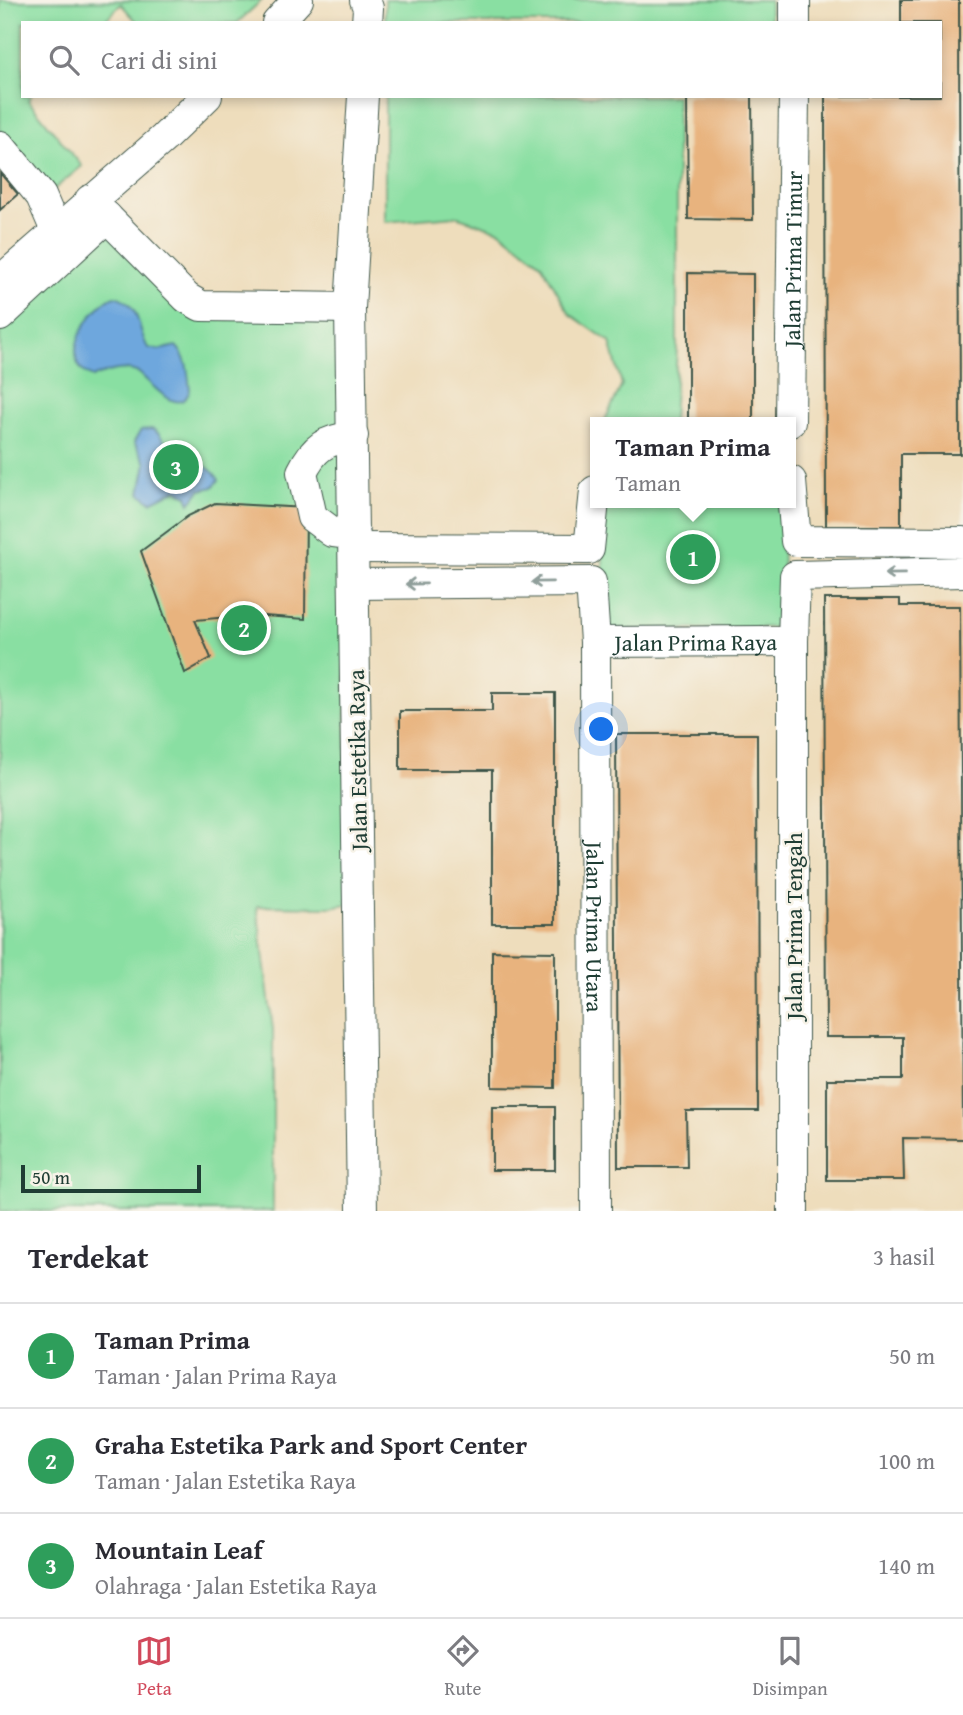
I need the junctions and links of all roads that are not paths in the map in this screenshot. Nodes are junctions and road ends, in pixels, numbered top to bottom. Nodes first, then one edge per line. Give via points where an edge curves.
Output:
1 (298, 0) edge
2 (365, 0) edge
3 (795, 0) edge
4 (279, 21) edge
5 (367, 21) edge
6 (795, 21) edge
7 (205, 98) edge
8 (363, 98) edge
9 (794, 98) edge
10 (0, 146) edge
11 (99, 209) junction
12 (56, 231) junction
13 (0, 281) edge
14 (350, 309) junction
15 (0, 316) edge
16 (790, 417) edge
17 (353, 436) junction
18 (593, 508) edge
19 (793, 508) edge
20 (355, 541) junction
21 (796, 541) junction
22 (963, 542) edge
23 (589, 550) junction
24 (963, 572) edge
25 (795, 576) junction
26 (591, 582) junction
27 (355, 584) junction
28 (793, 641) junction
29 (595, 642) junction
30 (362, 1211) edge
31 (596, 1211) edge
32 (793, 1211) edge

1 - 4 street
2 - 5 street
3 - 6 street
7 - 11 street
8 - 14 street, Jalan Estetika Raya
9 - 16 street, Jalan Prima Timur
10 - 12 street via 41,196
11 - 12 street
11 - 14 street via 187,298 201,306
11 - 15 street
12 - 13 street
14 - 17 street, Jalan Estetika Raya
17 - 20 street, Jalan Estetika Raya
17 - 20 street via 321,446 302,472 312,517
18 - 23 street, Jalan Prima Raya
19 - 21 street, Jalan Prima Raya
20 - 23 street
20 - 27 street, Jalan Estetika Raya
21 - 22 street
21 - 25 street, Jalan Prima Raya
23 - 26 street, Jalan Prima Raya
24 -> 25 street
25 - 28 street, Jalan Prima Raya
26 -> 27 street
26 - 29 street, Jalan Prima Raya
27 - 30 street, Jalan Estetika Raya
28 - 29 street, Jalan Prima Raya
28 - 32 street, Jalan Prima Tengah
29 - 31 street, Jalan Prima Utara

